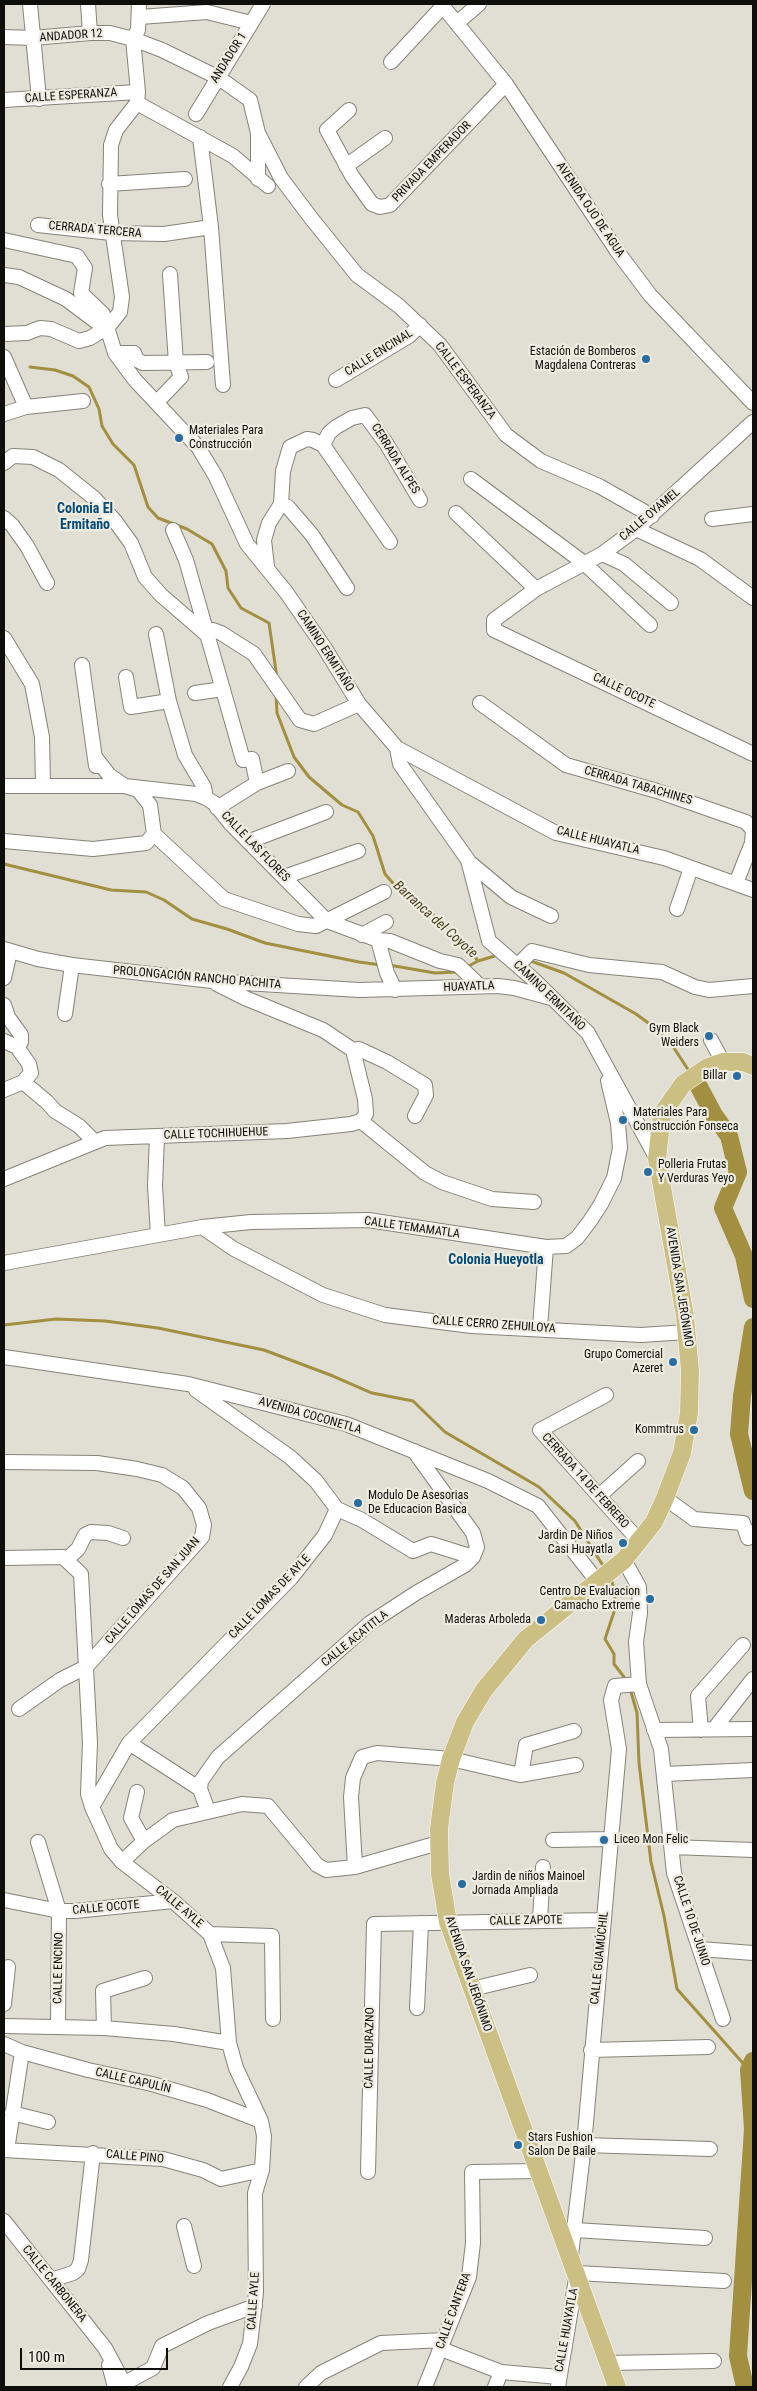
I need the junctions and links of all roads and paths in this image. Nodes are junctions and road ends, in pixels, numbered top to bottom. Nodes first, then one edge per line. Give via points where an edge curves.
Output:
1 (30, 4) edge
2 (88, 4) edge
3 (263, 4) edge
4 (479, 4) edge
5 (442, 5) edge
6 (139, 10) edge
7 (251, 23) junction
8 (457, 23) junction
9 (90, 32) junction
10 (4, 37) edge
11 (33, 38) junction
12 (134, 38) junction
13 (391, 62) dead end
14 (218, 78) junction
15 (506, 84) junction
16 (137, 97) junction
17 (39, 99) junction
18 (4, 100) edge
19 (349, 110) dead end
20 (196, 114) dead end
21 (258, 133) junction
22 (200, 137) junction
23 (385, 138) dead end
24 (346, 166) junction
25 (185, 179) dead end
26 (109, 184) junction
27 (38, 225) dead end
28 (211, 228) junction
29 (111, 233) junction
30 (4, 240) edge
31 (65, 252) joint
32 (170, 274) dead end
33 (4, 275) edge
34 (420, 325) junction
35 (108, 327) junction
36 (4, 334) edge
37 (115, 353) junction
38 (4, 357) edge
39 (207, 362) dead end
40 (176, 363) junction
41 (336, 380) dead end
42 (223, 385) dead end
43 (83, 401) dead end
44 (157, 402) junction
45 (753, 403) edge
46 (26, 407) junction
47 (4, 414) edge
48 (753, 422) edge
49 (323, 445) junction
50 (4, 463) edge
51 (471, 479) dead end
52 (420, 500) dead end
53 (281, 504) junction
54 (456, 513) dead end
55 (753, 514) edge
56 (652, 516) junction
57 (4, 518) edge
58 (712, 519) dead end
59 (173, 530) dead end
60 (636, 530) junction
61 (390, 542) dead end
62 (602, 554) junction
63 (584, 563) junction
64 (267, 568) junction
65 (47, 583) dead end
66 (347, 588) dead end
67 (536, 589) junction
68 (749, 592) edge
69 (670, 603) dead end
70 (650, 625) dead end
71 (494, 630) joint
72 (156, 634) dead end
73 (206, 634) junction
74 (4, 638) edge
75 (82, 665) dead end
76 (126, 677) dead end
77 (223, 689) junction
78 (195, 693) dead end
79 (169, 701) junction
80 (480, 703) dead end
81 (359, 704) junction
82 (397, 748) junction
83 (753, 754) edge
84 (95, 757) junction
85 (288, 771) dead end
86 (257, 783) junction
87 (43, 785) junction
88 (98, 785) junction
89 (4, 786) edge
90 (125, 786) junction
91 (206, 798) junction
92 (217, 808) junction
93 (326, 812) dead end
94 (154, 834) junction
95 (4, 841) edge
96 (250, 841) junction
97 (358, 851) dead end
98 (468, 860) junction
99 (691, 868) junction
100 (284, 877) junction
101 (736, 883) junction
102 (753, 890) edge
103 (384, 892) dead end
104 (676, 908) dead end
105 (551, 916) dead end
106 (327, 921) junction
107 (386, 922) dead end
108 (362, 934) junction
109 (378, 940) junction
110 (7, 951) edge
111 (72, 964) junction
112 (518, 965) junction
113 (4, 978) edge
114 (212, 981) junction
115 (480, 986) junction
116 (753, 986) edge
117 (390, 990) junction
118 (552, 999) junction
119 (4, 1005) edge
120 (65, 1014) dead end
121 (710, 1040) dead end
122 (4, 1041) edge
123 (17, 1047) junction
124 (353, 1050) junction
125 (723, 1062) junction
126 (753, 1066) edge
127 (606, 1068) junction
128 (23, 1082) junction
129 (4, 1090) edge
130 (415, 1116) dead end
131 (361, 1121) junction
132 (157, 1136) junction
133 (94, 1141) junction
134 (657, 1159) junction
135 (4, 1179) edge
136 (534, 1202) dead end
137 (202, 1227) junction
138 (158, 1235) junction
139 (546, 1247) junction
140 (4, 1263) edge
141 (540, 1328) junction
142 (687, 1332) junction
143 (4, 1357) edge
144 (188, 1384) junction
145 (606, 1395) dead end
146 (414, 1450) junction
147 (638, 1461) dead end
148 (4, 1462) edge
149 (599, 1496) junction
150 (665, 1498) junction
151 (337, 1509) junction
152 (749, 1532) edge
153 (122, 1538) dead end
154 (640, 1542) junction
155 (473, 1557) junction
156 (5, 1558) edge
157 (66, 1560) junction
158 (624, 1560) junction
159 (598, 1581) junction
160 (743, 1645) dead end
161 (86, 1667) junction
162 (753, 1679) edge
163 (639, 1684) junction
164 (18, 1709) dead end
165 (753, 1729) edge
166 (654, 1730) junction
167 (708, 1730) junction
168 (574, 1731) dead end
169 (129, 1743) junction
170 (451, 1759) junction
171 (576, 1765) dead end
172 (753, 1770) edge
173 (665, 1774) junction
174 (521, 1775) junction
175 (200, 1789) junction
176 (137, 1792) dead end
177 (92, 1807) junction
178 (208, 1811) junction
179 (611, 1839) junction
180 (553, 1840) dead end
181 (144, 1841) junction
182 (38, 1842) dead end
183 (438, 1843) junction
184 (672, 1847) junction
185 (753, 1850) edge
186 (122, 1862) junction
187 (356, 1867) junction
188 (543, 1867) dead end
189 (6, 1896) edge
190 (173, 1901) junction
191 (59, 1911) junction
192 (540, 1920) junction
193 (604, 1920) junction
194 (448, 1922) junction
195 (421, 1923) junction
196 (374, 1924) joint
197 (210, 1934) junction
198 (700, 1949) junction
199 (753, 1953) edge
200 (8, 1967) dead end
201 (530, 1975) dead end
202 (145, 1978) dead end
203 (472, 1989) junction
204 (4, 2004) edge
205 (417, 2008) dead end
206 (273, 2019) dead end
207 (723, 2019) dead end
208 (58, 2025) junction
209 (4, 2026) edge
210 (104, 2028) junction
211 (229, 2043) junction
212 (4, 2044) edge
213 (708, 2047) dead end
214 (591, 2050) junction
215 (22, 2052) junction
216 (12, 2112) junction
217 (261, 2121) junction
218 (48, 2122) dead end
219 (584, 2145) junction
220 (710, 2149) dead end
221 (6, 2150) edge
222 (93, 2154) junction
223 (262, 2170) junction
224 (539, 2171) junction
225 (368, 2172) dead end
226 (4, 2221) edge
227 (184, 2226) dead end
228 (575, 2230) junction
229 (705, 2238) dead end
230 (571, 2255) junction
231 (194, 2266) dead end
232 (577, 2274) junction
233 (51, 2280) junction
234 (724, 2281) dead end
235 (255, 2306) junction
236 (443, 2344) junction
237 (714, 2361) dead end
238 (608, 2362) junction
239 (501, 2372) junction
240 (558, 2382) edge
241 (122, 2386) edge
242 (230, 2387) edge
243 (306, 2387) edge
244 (425, 2387) edge
245 (495, 2387) edge
246 (617, 2387) edge

1 - 11 street
2 - 9 street
3 - 7 street, ANDADOR 1
4 - 8 street
5 - 8 street, AVENIDA OJO DE AGUA
5 - 13 street
6 - 7 street via 207,12
6 - 12 street via 138,30
7 - 14 street, ANDADOR 1
8 - 15 street, AVENIDA OJO DE AGUA
9 - 11 street, ANDADOR 12
9 - 12 street, ANDADOR 12
10 - 11 street, ANDADOR 12
11 - 17 street
12 - 14 street, ANDADOR 12
12 - 16 street
14 - 20 street, ANDADOR 1
14 - 21 street, CALLE ESPERANZA via 250,100
15 - 24 street, PRIVADA EMPERADOR via 390,205 380,207 372,204
15 - 45 street, AVENIDA OJO DE AGUA via 650,295
16 - 17 street, CALLE ESPERANZA
16 - 22 street, CALLE ESPERANZA
16 - 26 street via 116,130 111,145
17 - 18 street, CALLE ESPERANZA
19 - 24 street, PRIVADA EMPERADOR via 327,130
21 - 22 street, CALLE ESPERANZA via 263,182 232,156
21 - 34 street, CALLE ESPERANZA via 281,178 357,275
22 - 28 street
23 - 24 street
25 - 26 street
26 - 29 street
27 - 29 street, CERRADA TERCERA
28 - 29 street, CERRADA TERCERA via 164,234
28 - 42 street
29 - 35 street via 122,296 120,312
30 - 31 street, CERRADA TERCERA
31 - 35 street, CAMINO ERMITAÑO via 77,256 85,268 81,293 103,314
32 - 40 street
33 - 35 street via 20,277 66,299
34 - 41 street, CALLE ENCINAL via 409,336
34 - 56 street, CALLE ESPERANZA via 458,368 506,435 541,461 599,486
35 - 36 street via 79,341 51,329
35 - 37 street, CAMINO ERMITAÑO
37 - 40 street via 134,353 143,363
37 - 44 street, CAMINO ERMITAÑO
38 - 46 street
39 - 40 street
40 - 44 street via 180,377
43 - 46 street
44 - 64 street, CAMINO ERMITAÑO via 198,447 216,477 247,544
46 - 47 street
48 - 56 street, CALLE OYAMEL
49 - 52 street, CERRADA ALPES via 336,426 365,415
49 - 53 street via 307,439 290,447 283,471
49 - 61 street
50 - 73 street via 13,456 32,457 59,470 94,498 130,543 145,577
51 - 63 street
53 - 64 street via 269,523 264,540
53 - 66 street via 288,507 312,535
54 - 67 street
55 - 58 street
56 - 60 street, CALLE OYAMEL
57 - 65 street via 27,546
59 - 73 street via 186,560
60 - 62 street, CALLE OYAMEL
60 - 68 street via 700,559
62 - 63 street, CALLE OYAMEL
62 - 69 street via 624,564
63 - 67 street, CALLE OYAMEL
63 - 70 street
64 - 81 street, CAMINO ERMITAÑO via 319,639
67 - 71 street, CALLE OYAMEL via 494,620
71 - 83 street, CALLE OCOTE
72 - 79 street
73 - 77 street
73 - 81 street via 213,630 254,654 300,720 314,724
74 - 87 street via 32,684 42,737
75 - 84 street
76 - 79 street via 131,707
77 - 78 street
77 - 86 street via 243,760 252,759
79 - 91 street via 185,755 204,787
80 - 101 street, CERRADA TABACHINES via 566,765 657,791 746,822 753,830 752,843
81 - 82 street, CAMINO ERMITAÑO
82 - 98 street, CAMINO ERMITAÑO via 400,764
82 - 99 street, CALLE HUAYATLA via 556,833 619,846
84 - 88 street
84 - 90 street via 109,775
85 - 86 street
86 - 92 street
87 - 88 street, CALLE LAS FLORES
87 - 89 street, CALLE LAS FLORES
88 - 90 street, CALLE LAS FLORES
90 - 91 street, CALLE LAS FLORES
90 - 94 street via 138,790 150,805
91 - 92 street, CALLE LAS FLORES
92 - 96 street, CALLE LAS FLORES
93 - 96 street
94 - 95 street via 146,843 93,849
94 - 106 street via 224,899 298,924 316,926
96 - 100 street, CALLE LAS FLORES
97 - 100 street
98 - 105 street via 511,897
98 - 112 street, CAMINO ERMITAÑO via 489,941
99 - 101 street, CALLE HUAYATLA
99 - 104 street
100 - 106 street, CALLE LAS FLORES
101 - 102 street, CALLE HUAYATLA
103 - 106 street
106 - 108 street, CALLE LAS FLORES
107 - 108 street
108 - 109 street, CALLE LAS FLORES
109 - 115 street, CALLE LAS FLORES via 390,941 463,969
109 - 117 street
110 - 111 street, PROLONGACIÓN RANCHO PACHITA
110 - 113 street, PROLONGACIÓN RANCHO PACHITA
111 - 114 street, PROLONGACIÓN RANCHO PACHITA
111 - 120 street
112 - 116 street via 532,951 589,965 662,972 709,990
112 - 118 street, CAMINO ERMITAÑO
114 - 117 street, PROLONGACIÓN RANCHO PACHITA
114 - 124 street via 323,1030
115 - 117 street, HUAYATLA
115 - 118 street, HUAYATLA via 514,988
118 - 127 street, CAMINO ERMITAÑO via 588,1033
119 - 123 street via 21,1035
121 - 125 street
122 - 123 street
123 - 128 street via 29,1064 31,1073
124 - 130 street via 359,1049 387,1062 425,1085 426,1096
124 - 131 street via 365,1099 366,1114
125 - 126 main road, AVENIDA SAN JERÓNIMO via 743,1062
125 - 134 main road, AVENIDA SAN JERÓNIMO via 695,1075 673,1095 662,1114
127 - 134 street
127 - 139 street, CALLE TEMAMATLA via 620,1148 614,1178 601,1204 577,1238 566,1246
128 - 129 street
128 - 133 street
131 - 132 street, CALLE TOCHIHUEHUE via 287,1131
131 - 136 street via 425,1173 442,1182 492,1199
132 - 133 street, CALLE TOCHIHUEHUE
132 - 138 street via 155,1186
133 - 135 street, CALLE TOCHIHUEHUE
134 - 142 main road, AVENIDA SAN JERÓNIMO
137 - 138 street, CALLE TEMAMATLA
137 - 139 street, CALLE TEMAMATLA via 251,1222 368,1220
137 - 141 street, CALLE CERRO ZEHUILOYA via 234,1249 323,1295 385,1315 472,1326
138 - 140 street, CALLE TEMAMATLA
139 - 141 street
141 - 142 street, CALLE CERRO ZEHUILOYA via 641,1335
142 - 150 main road, AVENIDA SAN JERÓNIMO via 689,1413 682,1453
143 - 144 street, AVENIDA COCONETLA
144 - 146 street, AVENIDA COCONETLA via 346,1424
144 - 151 street via 290,1457 316,1481
145 - 149 street, CERRADA 14 DE FEBRERO via 540,1430
146 - 155 street via 472,1534 477,1547
146 - 159 street, AVENIDA COCONETLA via 538,1506
147 - 149 street
148 - 161 street, CALLE LOMAS DE SAN JUAN via 98,1463 137,1468 162,1475 183,1488 199,1508 204,1526 202,1537
149 - 154 street, CERRADA 14 DE FEBRERO
150 - 152 street via 694,1519
150 - 154 main road, AVENIDA SAN JERÓNIMO
151 - 155 street via 413,1551 431,1544
151 - 169 street, CALLE LOMAS DE AYLE via 326,1535 291,1578
153 - 157 street via 91,1532
154 - 158 main road, AVENIDA SAN JERÓNIMO
155 - 175 street, CALLE ACATITLA via 370,1623 218,1757 201,1781
156 - 157 street via 38,1556
157 - 161 street, CALLE AYLE via 81,1574
158 - 159 main road, AVENIDA SAN JERÓNIMO
158 - 163 street, CALLE 10 DE JUNIO via 639,1586 636,1642
159 - 170 main road, AVENIDA SAN JERÓNIMO via 526,1639 484,1690 465,1722
160 - 167 street via 698,1696
161 - 164 street via 60,1680
161 - 177 street, CALLE AYLE via 90,1743 88,1794
162 - 167 street
163 - 166 street, CALLE 10 DE JUNIO
163 - 179 street, CALLE GUAMÚCHIL via 615,1686 611,1700 619,1749
165 - 167 street
166 - 167 street
166 - 173 street, CALLE 10 DE JUNIO
168 - 174 street via 526,1745
169 - 175 street
169 - 177 street, CALLE LOMAS DE AYLE
170 - 174 street
170 - 183 main road, AVENIDA SAN JERÓNIMO
170 - 187 street via 377,1753 362,1757 353,1778 351,1798
171 - 174 street
172 - 173 street
173 - 184 street, CALLE 10 DE JUNIO
175 - 178 street
176 - 181 street via 131,1818
177 - 186 street, CALLE AYLE via 111,1849
178 - 181 street via 173,1820
178 - 187 street via 242,1804 268,1806 316,1865 326,1870
179 - 180 street
179 - 193 street, CALLE GUAMÚCHIL
181 - 186 street
182 - 191 street, CALLE ENCINO
183 - 187 street
183 - 194 main road, AVENIDA SAN JERÓNIMO
184 - 185 street
184 - 198 street, CALLE 10 DE JUNIO via 674,1873
186 - 190 street, CALLE AYLE
188 - 192 street
189 - 191 street, CALLE OCOTE
190 - 191 street, CALLE OCOTE
190 - 197 street, CALLE AYLE
191 - 208 street, CALLE ENCINO
192 - 193 street, CALLE ZAPOTE
192 - 194 street, CALLE ZAPOTE
193 - 214 street, CALLE GUAMÚCHIL
194 - 195 street, CALLE ZAPOTE
194 - 203 main road, AVENIDA SAN JERÓNIMO
195 - 196 street, CALLE ZAPOTE
195 - 205 street
196 - 225 street, CALLE DURAZNO
197 - 206 street via 272,1936
197 - 211 street, CALLE AYLE via 224,1968
198 - 199 street
198 - 207 street, CALLE 10 DE JUNIO
200 - 204 street
201 - 203 street
202 - 210 street via 103,1991
203 - 224 main road, AVENIDA SAN JERÓNIMO
208 - 209 street
208 - 210 street
210 - 211 street
211 - 217 street, CALLE AYLE via 236,2068
212 - 215 street, CALLE CAPULÍN
213 - 214 street
214 - 219 street, CALLE GUAMÚCHIL
215 - 216 street
215 - 217 street, CALLE CAPULÍN via 207,2100
216 - 218 street
216 - 221 street
217 - 223 street, CALLE AYLE via 264,2136
219 - 220 street
219 - 228 street, CALLE GUAMÚCHIL
221 - 222 street, CALLE PINO
222 - 223 street, CALLE PINO via 163,2159 204,2170 222,2179
222 - 233 street via 78,2270
223 - 235 street, CALLE AYLE via 255,2193
224 - 230 main road, AVENIDA SAN JERÓNIMO
224 - 236 street, CALLE CANTERA via 472,2172 473,2242 469,2277
226 - 233 street, CALLE CARBONERA
227 - 231 street
228 - 229 street
228 - 230 street, CALLE GUAMÚCHIL
230 - 232 main road, AVENIDA SAN JERÓNIMO
232 - 234 street
232 - 238 main road, AVENIDA SAN JERÓNIMO
232 - 240 street, CALLE HUAYATLA
233 - 241 street, CALLE CARBONERA via 105,2348
235 - 241 street via 208,2323 162,2346 153,2368
235 - 242 street, CALLE AYLE via 250,2344
236 - 239 street
236 - 243 street via 380,2343 321,2373
236 - 244 street, CALLE CANTERA
237 - 238 street
238 - 246 main road, AVENIDA SAN JERÓNIMO
239 - 240 street
239 - 245 street

